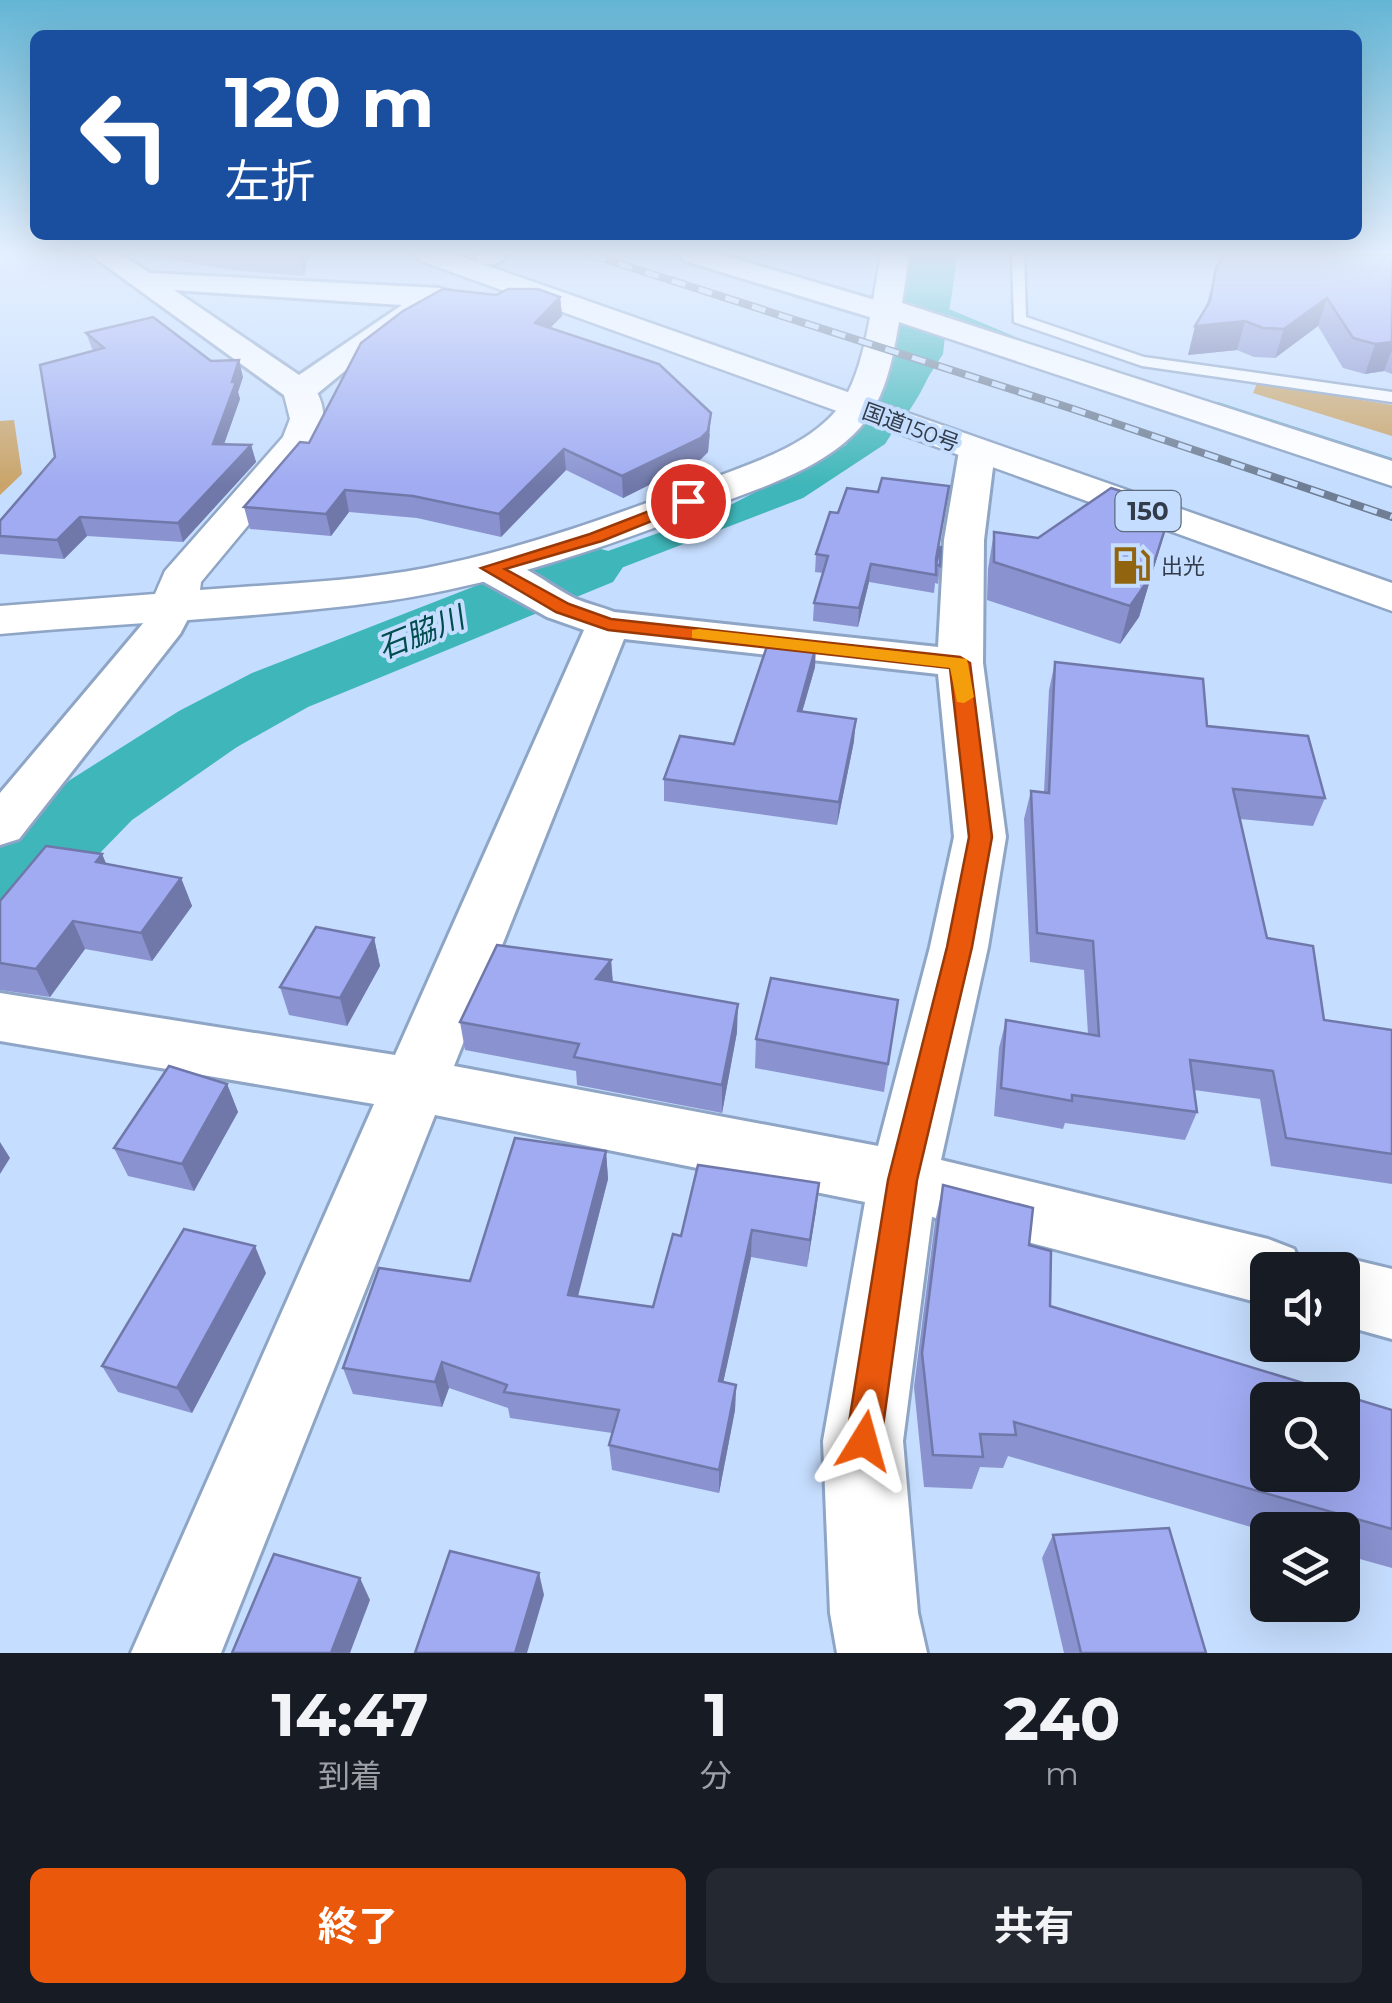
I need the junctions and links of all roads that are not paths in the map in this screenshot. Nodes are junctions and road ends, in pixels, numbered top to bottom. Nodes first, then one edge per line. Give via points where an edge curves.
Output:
1 (217, 332) edge
2 (378, 332) edge
3 (660, 332) edge
4 (691, 332) edge
5 (883, 332) edge
6 (953, 332) edge
7 (1058, 332) edge
8 (300, 391) junction
9 (1392, 397) edge
10 (865, 398) junction
11 (912, 415) junction
12 (977, 451) junction
13 (1392, 474) edge
14 (490, 568) junction
15 (1392, 570) edge
16 (1392, 598) edge
17 (175, 604) junction
18 (585, 616) junction
19 (0, 620) edge
20 (960, 663) junction
21 (0, 827) edge
22 (0, 1016) edge
23 (412, 1084) junction
24 (902, 1180) junction
25 (1250, 1267) edge
26 (1360, 1296) edge
27 (1392, 1304) edge
28 (176, 1653) edge
29 (882, 1653) edge

1 - 8 street
2 - 8 street
3 - 10 main road, 国道150号 / 150
4 - 10 main road, 国道150号 / 150
5 - 10 main road
6 - 13 main road
7 - 9 lane via 1142,361
8 - 17 main road via 308,419 300,440 180,580
10 - 11 main road, 国道150号 / 150
10 - 14 main road via 814,445 750,477 596,537
11 - 12 main road, 国道150号 / 150
11 - 15 main road, 国道150号 / 150
12 - 16 main road, 国道150号 / 150
12 - 20 street via 964,540
14 - 17 main road via 384,588
14 - 18 street
17 - 19 main road
17 - 21 street via 165,625
18 - 20 street
18 - 23 street
20 - 24 street via 980,837
22 - 23 street
23 - 24 street
23 - 28 street
24 - 25 street
24 - 29 street via 864,1441
26 - 27 street

